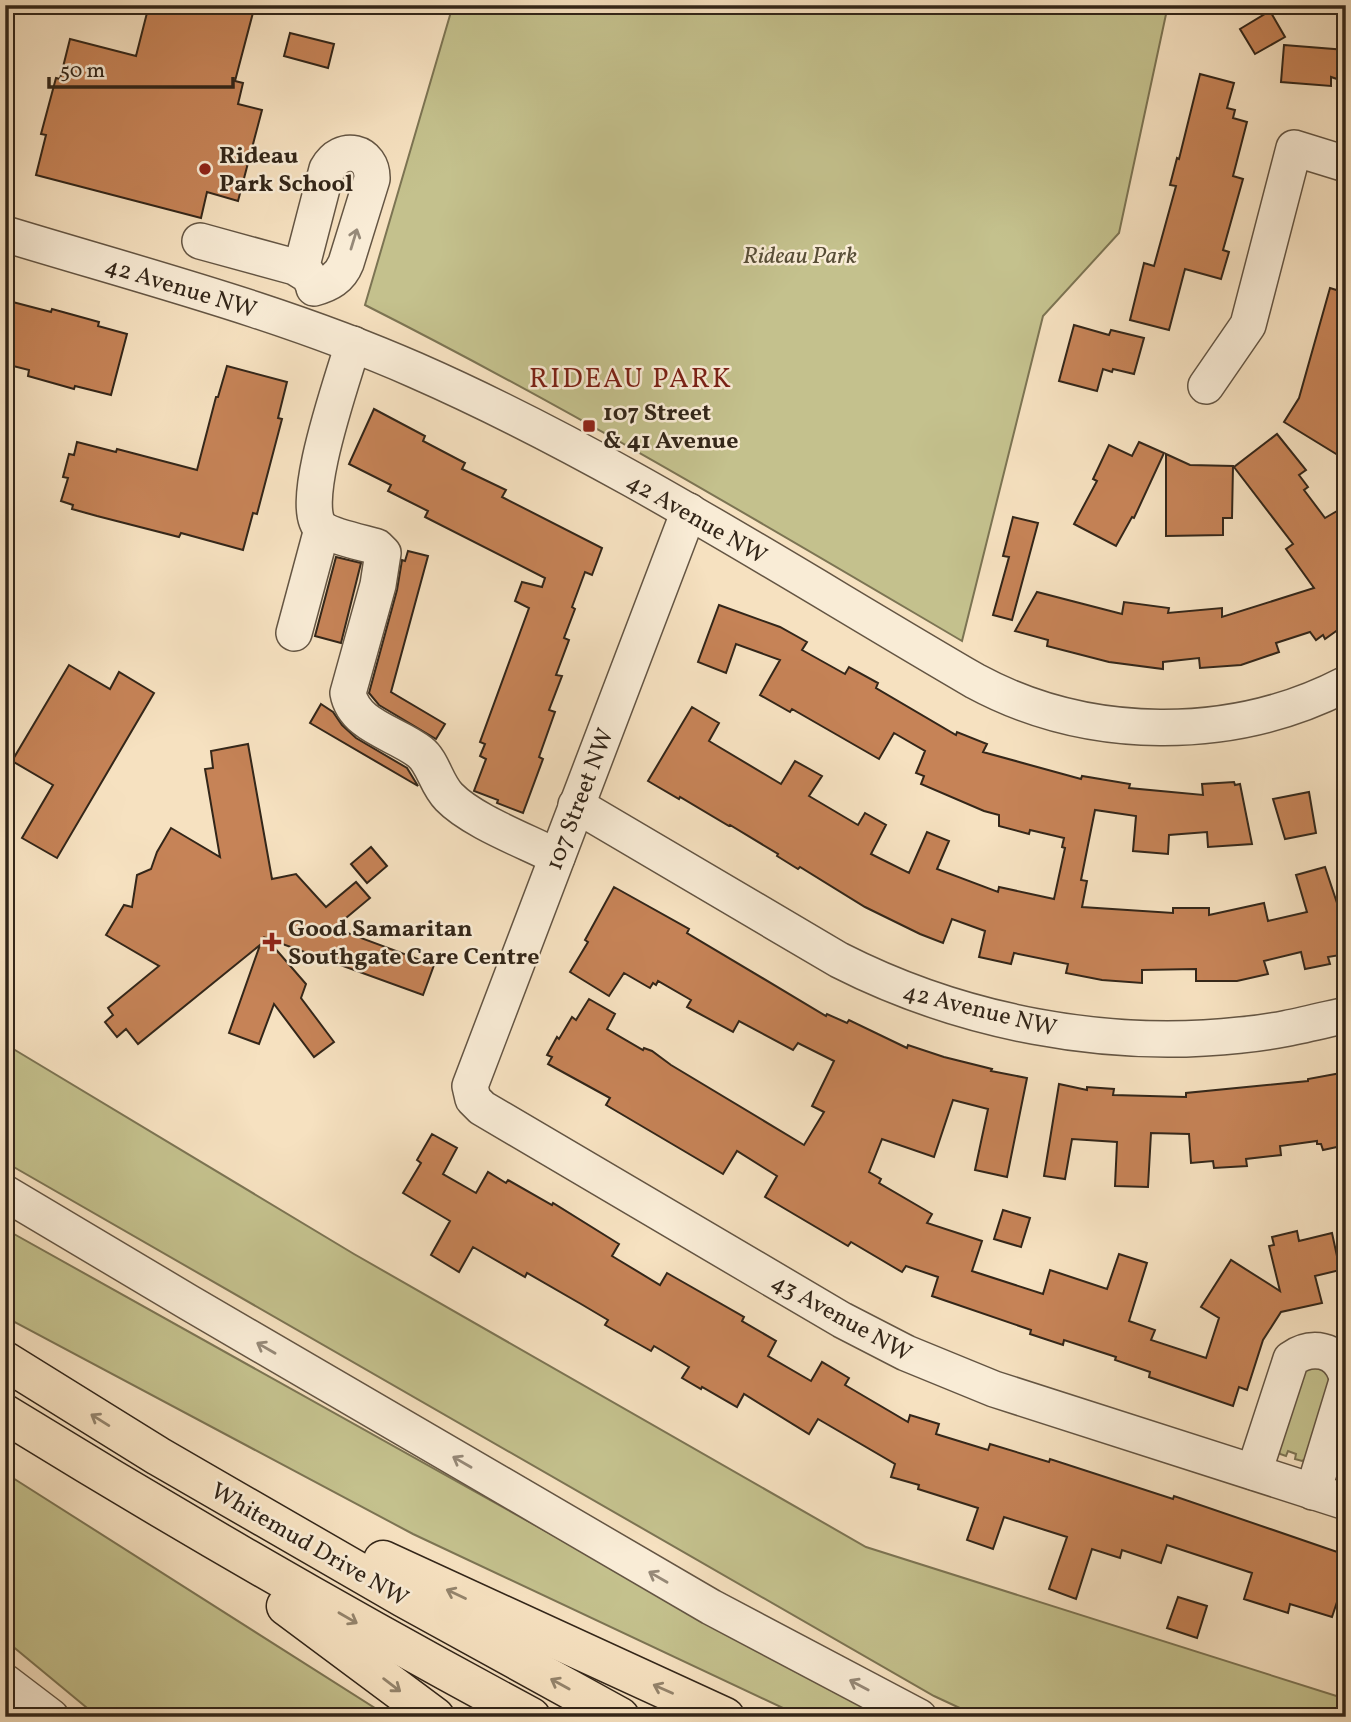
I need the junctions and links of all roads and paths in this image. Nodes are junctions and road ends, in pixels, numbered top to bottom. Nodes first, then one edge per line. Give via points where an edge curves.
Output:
1 (1346, 164) edge
2 (5, 234) edge
3 (200, 241) dead end
4 (304, 326) junction
5 (353, 344) junction
6 (1206, 386) dead end
7 (689, 511) junction
8 (322, 530) junction
9 (294, 634) dead end
10 (1346, 684) edge
11 (576, 805) junction
12 (557, 857) junction
13 (1346, 1015) edge
14 (470, 1086) joint
15 (5, 1193) edge
16 (5, 1361) edge
17 (1346, 1374) edge
18 (1346, 1384) edge
19 (5, 1414) edge
20 (158, 1456) junction
21 (1254, 1472) junction
22 (1312, 1492) junction
23 (141, 1498) junction
24 (1346, 1502) edge
25 (5, 1682) edge
26 (51, 1717) edge
27 (435, 1717) edge
28 (531, 1717) edge
29 (620, 1717) edge
30 (725, 1717) edge
31 (919, 1717) edge

1 - 6 street via 1294,148 1248,325
2 - 4 street, 42 Avenue NW
3 - 4 street via 307,279
4 - 5 street, 42 Avenue NW
5 - 7 street, 42 Avenue NW via 499,409
5 - 8 street via 316,472 314,520
7 - 10 street, 42 Avenue NW via 975,681 1020,703 1057,714 1115,725 1189,727 1236,722 1296,706
7 - 11 street, 107 Street NW
8 - 9 street
8 - 12 street via 383,553 348,693 355,712 424,755 450,798
11 - 12 street, 107 Street NW
11 - 13 street, 42 Avenue NW via 839,960 882,982 946,1004 1051,1029 1114,1037 1241,1035
12 - 14 street, 107 Street NW
14 - 21 street, 43 Avenue NW via 473,1099 482,1108 870,1336 994,1389
31 -> 15 street via 711,1607
20 -> 16 highway, Whitemud Drive NW
17 - 21 street via 1335,1357 1323,1351 1310,1349 1291,1359
18 - 22 street
19 - 23 highway, Whitemud Drive NW
29 -> 20 highway, Whitemud Drive NW
30 -> 20 highway
21 - 22 street, 43 Avenue NW
22 - 24 street, 43 Avenue NW
23 -> 27 highway
23 -> 28 highway, Whitemud Drive NW
25 - 26 street

